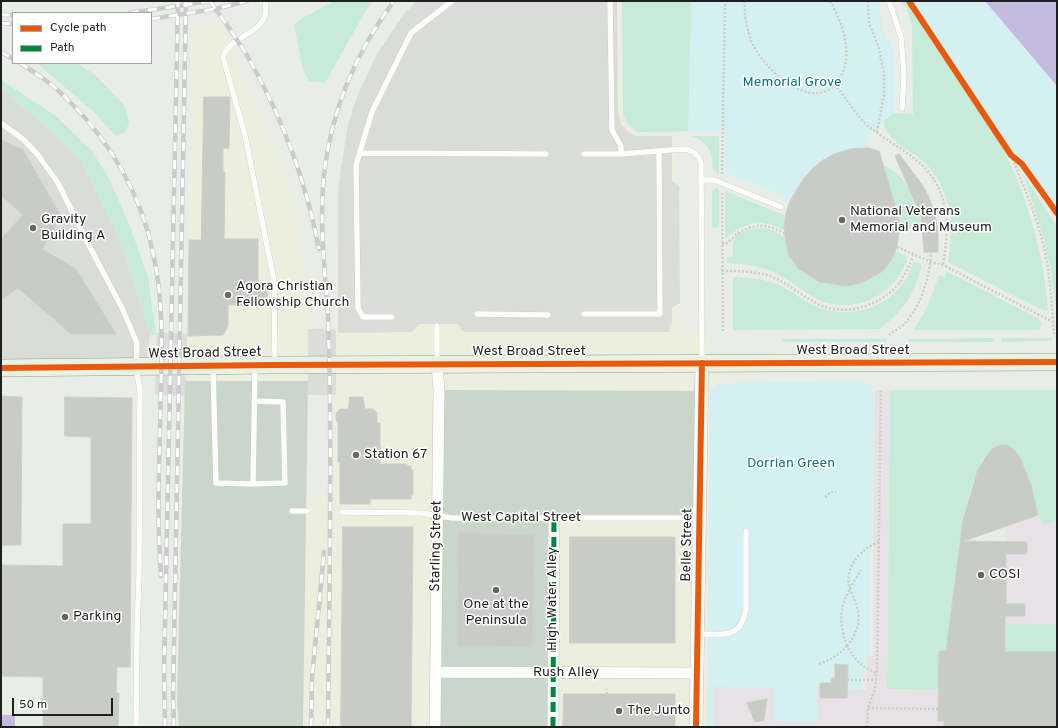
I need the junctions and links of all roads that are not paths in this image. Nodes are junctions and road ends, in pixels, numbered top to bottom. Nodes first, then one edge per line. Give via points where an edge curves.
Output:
1 (265, 1) edge
2 (452, 1) edge
3 (610, 1) edge
4 (889, 1) edge
5 (902, 108) dead end
6 (1, 123) edge
7 (659, 151) junction
8 (360, 153) junction
9 (546, 154) dead end
10 (584, 154) dead end
11 (621, 154) junction
12 (701, 180) junction
13 (781, 207) dead end
14 (477, 314) dead end
15 (584, 314) dead end
16 (548, 315) dead end
17 (392, 317) dead end
18 (437, 326) dead end
19 (1057, 362) edge
20 (702, 363) junction
21 (437, 364) junction
22 (255, 365) junction
23 (275, 365) junction
24 (213, 366) junction
25 (136, 367) junction
26 (1, 368) edge
27 (254, 401) junction
28 (253, 484) junction
29 (292, 511) dead end
30 (307, 511) dead end
31 (342, 512) dead end
32 (438, 515) junction
33 (554, 518) junction
34 (700, 518) junction
35 (746, 531) dead end
36 (698, 634) junction
37 (436, 672) junction
38 (554, 673) junction
39 (696, 673) junction
40 (136, 727) edge
41 (435, 727) edge
42 (553, 727) edge
43 (696, 727) edge

1 - 23 lane via 264,17 260,25 238,41 223,57 245,135 274,281
2 - 8 lane via 411,33 372,112
3 - 11 lane via 612,130 621,146
4 - 5 lane via 901,37 904,75
6 - 25 lane via 24,140 58,183 137,343
7 - 11 lane
7 - 12 lane via 692,150 701,162
7 - 15 lane via 660,314
8 - 9 lane
8 - 17 lane via 356,165 358,308 363,317
10 - 11 lane
12 - 13 lane via 714,180
12 - 20 lane
14 - 16 lane
18 - 21 lane
19 - 20 main road, West Broad Street
20 - 21 main road, West Broad Street
20 - 34 street, Belle Street
21 - 23 main road, West Broad Street
21 - 32 street, Starling Street
22 - 23 main road, West Broad Street
22 - 24 main road, West Broad Street
22 - 27 lane
24 - 25 main road, West Broad Street
24 - 28 lane via 216,484
25 - 26 main road, West Broad Street
25 - 40 lane via 140,390
27 - 28 lane
27 - 28 lane via 283,402 284,483
29 - 30 lane
31 - 32 lane, West Capital Street
32 - 33 lane, West Capital Street via 452,518
32 - 37 street, Starling Street
33 - 34 lane, West Capital Street
33 - 38 street, High Water Alley
34 - 36 street, Belle Street
35 - 36 lane via 744,620 739,628 730,634
36 - 39 street, Belle Street
37 - 38 street, Rush Alley
37 - 41 street, Starling Street
38 - 39 street, Rush Alley
38 - 42 street, High Water Alley
39 - 43 street, Belle Street

